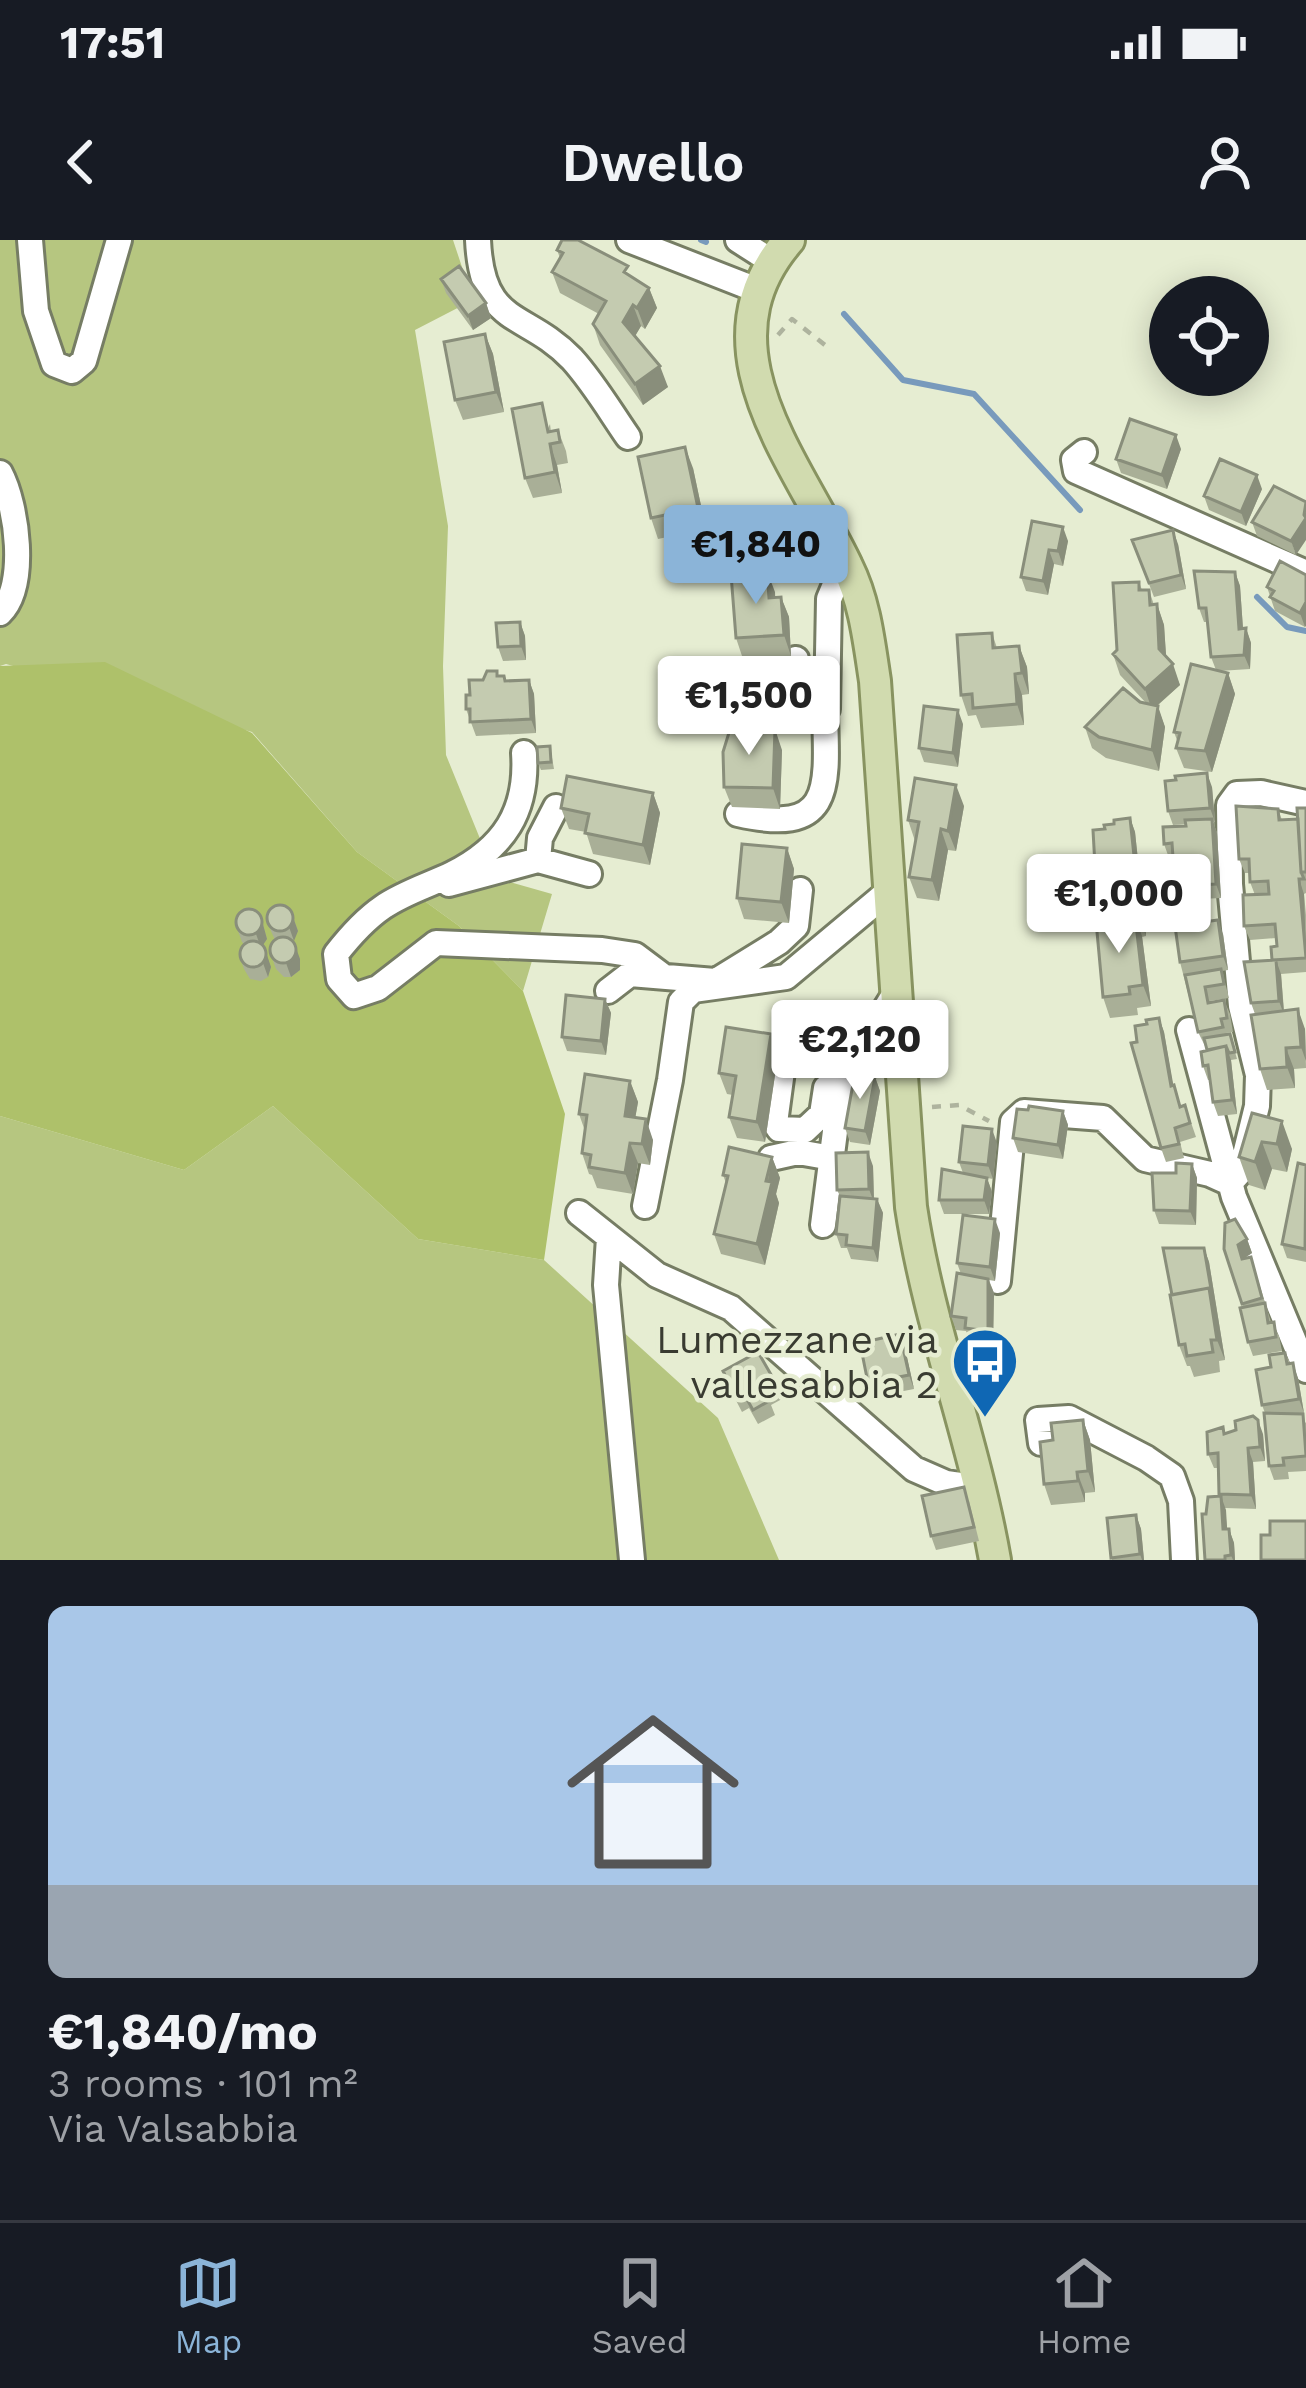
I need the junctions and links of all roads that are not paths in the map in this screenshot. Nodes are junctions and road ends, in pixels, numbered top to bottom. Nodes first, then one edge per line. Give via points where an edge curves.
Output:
1 (30, 240) edge
2 (119, 240) edge
3 (478, 240) edge
4 (629, 240) edge
5 (737, 240) edge
6 (780, 250) edge
7 (757, 290) junction
8 (628, 436) dead end
9 (1084, 452) dead end
10 (0, 473) edge
11 (844, 561) junction
12 (1306, 573) edge
13 (0, 614) edge
14 (796, 664) dead end
15 (825, 715) junction
16 (525, 762) dead end
17 (1306, 802) edge
18 (556, 808) edge
19 (738, 814) dead end
20 (538, 860) junction
21 (589, 874) dead end
22 (428, 885) junction
23 (800, 890) dead end
24 (890, 891) junction
25 (663, 976) junction
26 (726, 982) junction
27 (608, 991) dead end
28 (896, 992) junction
29 (1189, 1030) edge
30 (847, 1070) junction
31 (782, 1071) dead end
32 (771, 1158) edge
33 (832, 1158) junction
34 (1230, 1183) junction
35 (645, 1206) dead end
36 (579, 1213) dead end
37 (824, 1225) dead end
38 (609, 1237) junction
39 (998, 1281) dead end
40 (707, 1298) junction
41 (1306, 1370) edge
42 (778, 1373) dead end
43 (1041, 1443) edge
44 (981, 1488) junction
45 (992, 1558) edge
46 (632, 1560) edge
47 (1184, 1560) edge

1 - 2 street via 36,311 54,364 72,371 84,361
3 - 8 street via 479,270 494,302 570,357
4 - 7 street
5 - 6 street
6 - 7 main road
7 - 11 main road via 751,367 764,409
9 - 12 street via 1074,460 1076,471 1092,480
10 - 13 street via 16,531 15,585
11 - 15 street via 829,599
11 - 24 main road via 866,621 875,681
14 - 15 street via 806,712
15 - 19 street via 822,793 814,809 774,823
16 - 22 street via 510,831
17 - 34 street via 1237,794 1229,805 1241,1006 1258,1076 1241,1171
18 - 20 street
20 - 21 street
20 - 22 street
22 - 25 street via 386,905 336,954 339,979 353,996 378,988 436,943 602,950 635,956
23 - 26 street via 796,926
24 - 26 street via 787,977
24 - 28 main road
25 - 26 street
25 - 27 street via 630,974
26 - 35 street via 693,990 681,1002
28 - 30 street
28 - 44 main road via 920,1268
29 - 34 street
30 - 31 street via 832,1079 822,1114 806,1130 775,1123
30 - 33 street
32 - 33 street
33 - 37 street
34 - 39 street via 1145,1159 1103,1118 1024,1112 1013,1122
34 - 41 street
36 - 38 street
38 - 40 street via 657,1275
38 - 46 street via 606,1285
40 - 42 street
40 - 44 street via 731,1308 914,1468
43 - 47 street via 1038,1420 1069,1418 1172,1476
44 - 45 main road

